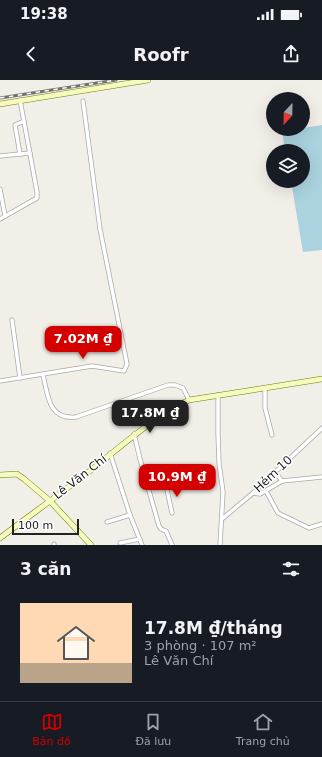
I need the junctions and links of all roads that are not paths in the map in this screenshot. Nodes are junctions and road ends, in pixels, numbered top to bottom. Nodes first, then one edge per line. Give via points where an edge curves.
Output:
1 (148, 80) edge
2 (20, 100) junction
3 (83, 101) dead end
4 (0, 104) edge
5 (24, 121) junction
6 (30, 153) junction
7 (20, 154) junction
8 (0, 156) edge
9 (0, 189) edge
10 (5, 216) junction
11 (0, 219) edge
12 (12, 320) dead end
13 (43, 375) junction
14 (20, 378) junction
15 (322, 379) edge
16 (0, 381) edge
17 (265, 388) junction
18 (218, 395) junction
19 (189, 400) junction
20 (322, 428) edge
21 (134, 434) junction
22 (272, 435) dead end
23 (110, 453) junction
24 (275, 472) junction
25 (0, 475) edge
26 (322, 477) edge
27 (282, 481) junction
28 (166, 485) junction
29 (147, 486) junction
30 (188, 486) dead end
31 (266, 491) junction
32 (253, 493) junction
33 (50, 501) junction
34 (172, 513) dead end
35 (130, 515) junction
36 (222, 519) junction
37 (107, 522) dead end
38 (322, 524) edge
39 (0, 538) edge
40 (140, 538) junction
41 (120, 543) dead end
42 (172, 544) edge
43 (91, 545) edge
44 (142, 545) edge
45 (220, 545) edge

1 - 2 main road
2 - 4 main road
2 - 5 street
3 - 13 street via 100,229 127,364 124,371 92,366
5 - 6 street
5 - 7 street via 15,125
6 - 7 street
6 - 10 street via 37,198
7 - 8 street
9 - 10 street
10 - 11 street
12 - 14 street
13 - 14 street
13 - 19 street via 51,407 67,417 76,417 168,385 183,388
14 - 16 street
15 - 17 main road, Lê Văn Chí
17 - 18 main road, Lê Văn Chí
17 - 22 street via 265,408
18 - 19 main road, Lê Văn Chí
18 - 36 street
19 - 21 main road, Lê Văn Chí
20 - 24 street, Hẻm 10
21 - 23 main road, Lê Văn Chí
21 - 29 street
23 - 33 main road, Lê Văn Chí
23 - 35 street
24 - 27 street
24 - 32 street, Hẻm 10
25 - 33 main road via 17,474
26 - 27 street
27 - 31 street
28 - 29 street
28 - 30 street
28 - 34 street
29 - 42 street via 159,526 166,531
31 - 32 street via 260,494
31 - 38 street via 279,513 308,528
32 - 36 street, Hẻm 10
33 - 39 main road, Lê Văn Chí
33 - 43 main road
35 - 37 street
35 - 40 street
36 - 45 street
40 - 41 street
40 - 44 street

